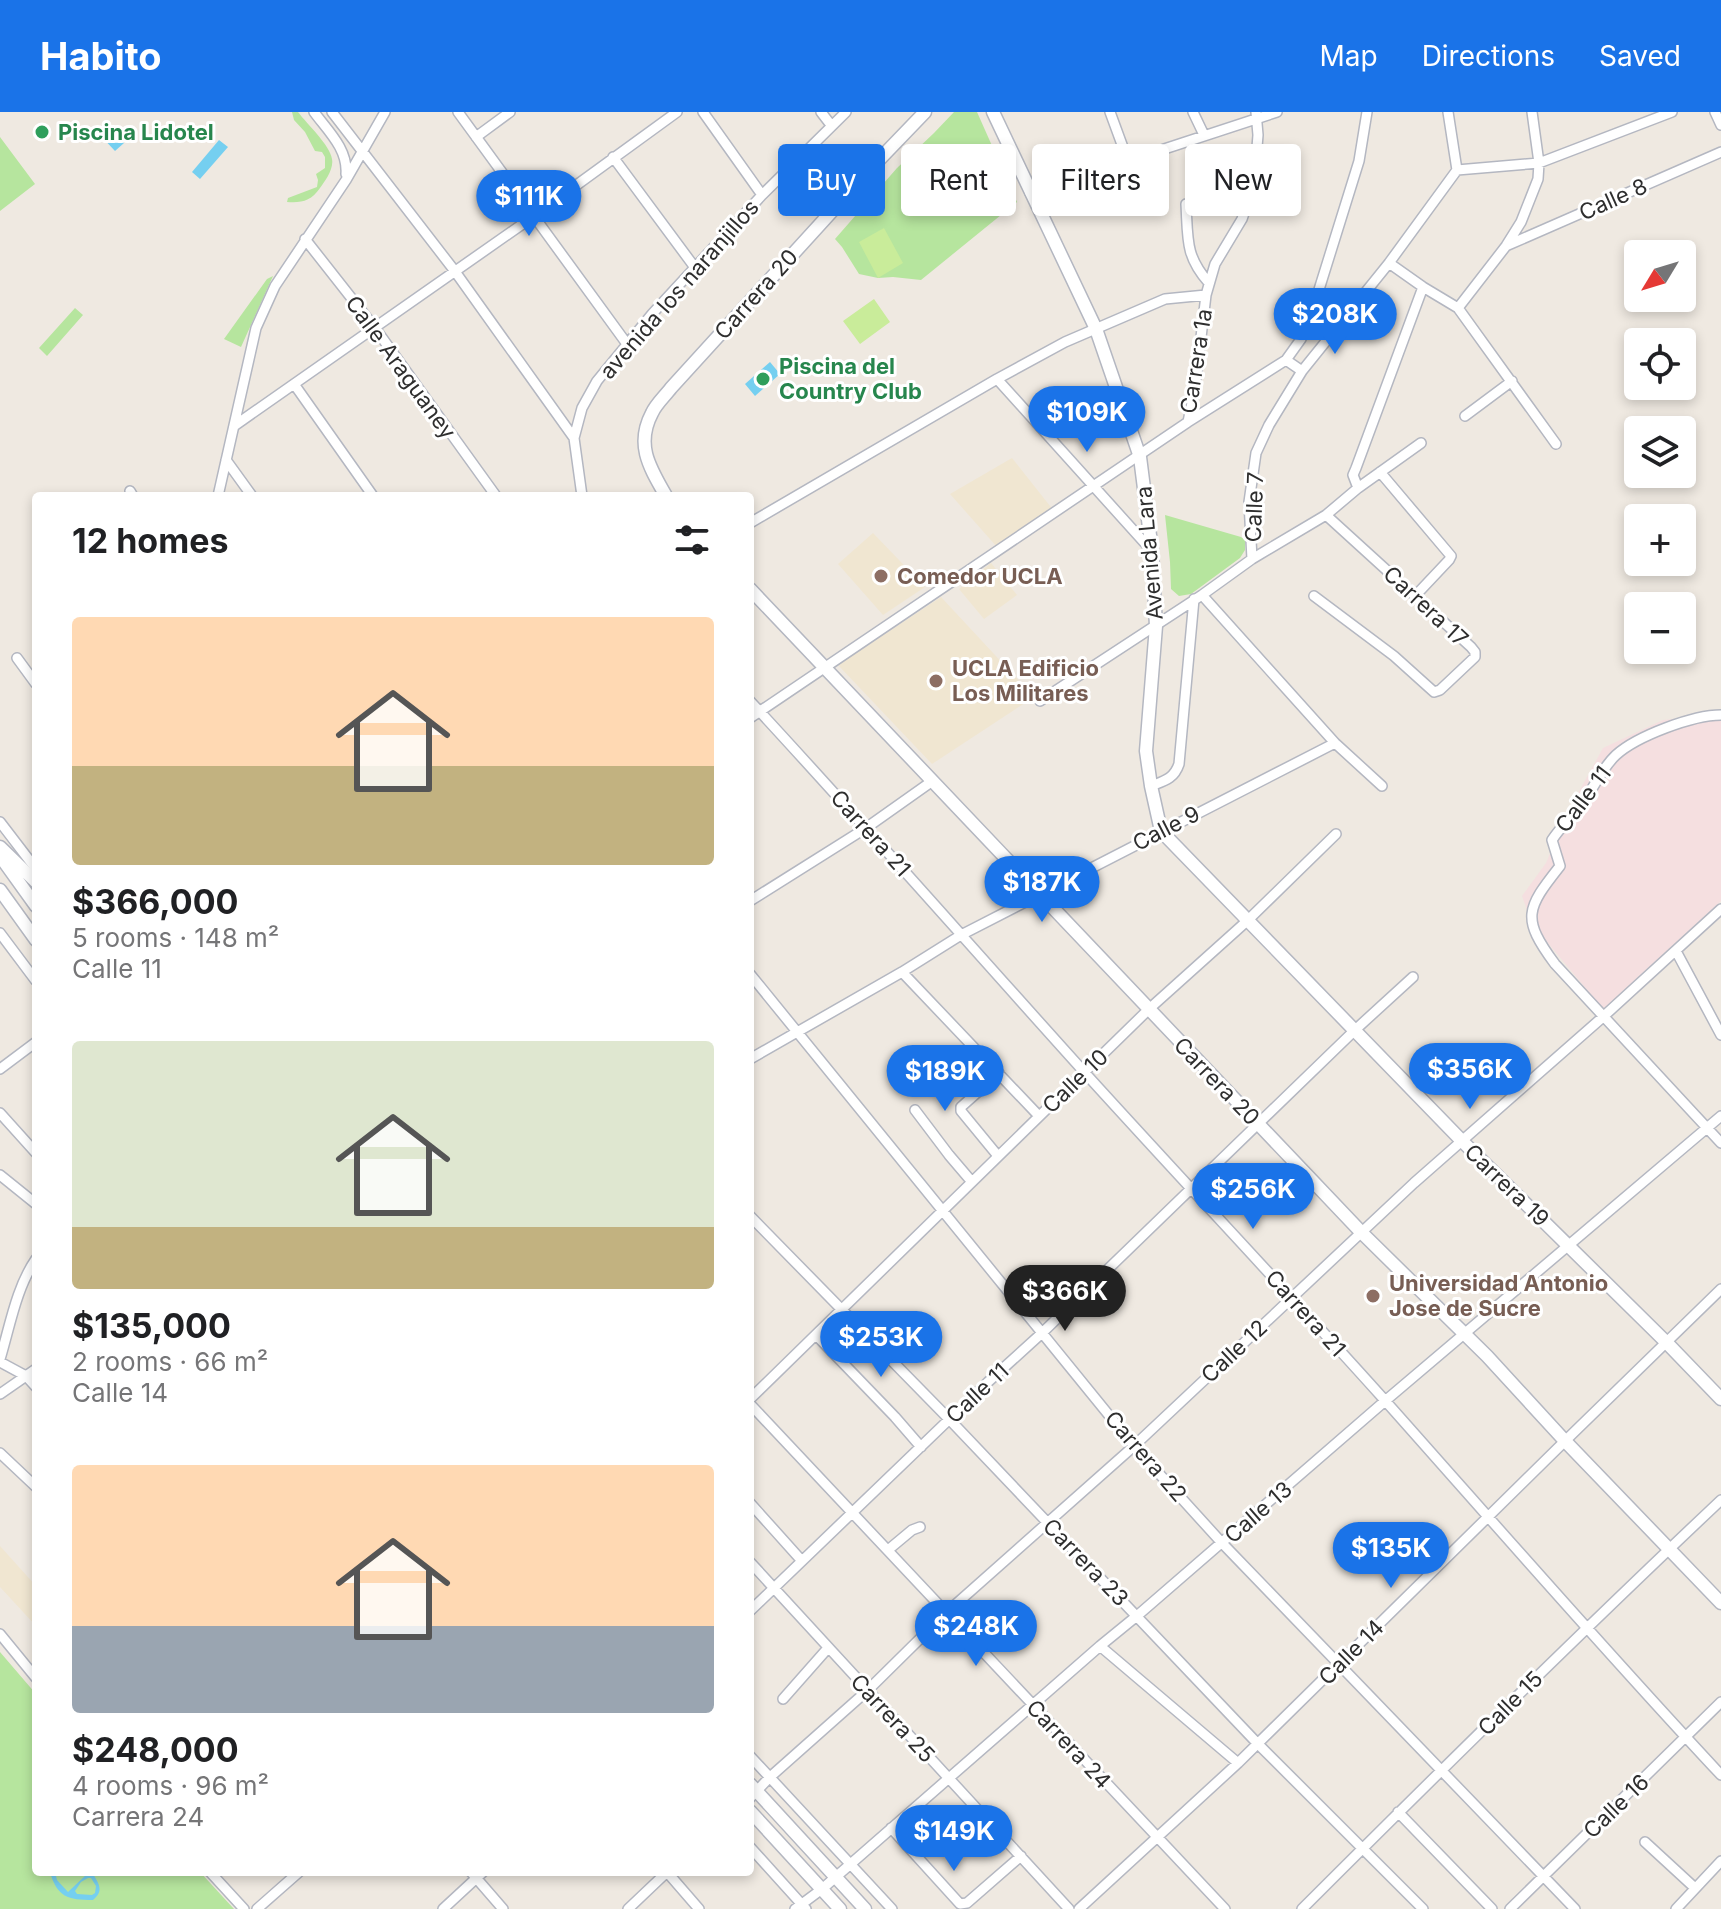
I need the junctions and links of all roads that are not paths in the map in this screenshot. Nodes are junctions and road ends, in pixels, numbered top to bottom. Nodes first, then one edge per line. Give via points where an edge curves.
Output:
1 (314, 112) edge
2 (332, 112) edge
3 (385, 112) edge
4 (458, 112) edge
5 (510, 112) edge
6 (677, 112) edge
7 (703, 112) edge
8 (821, 112) edge
9 (846, 112) edge
10 (925, 112) edge
11 (993, 112) edge
12 (1110, 112) edge
13 (1193, 112) edge
14 (1277, 112) edge
15 (1367, 112) edge
16 (1448, 112) edge
17 (1532, 112) edge
18 (1672, 112) edge
19 (1715, 112) edge
20 (1256, 116) edge
21 (831, 125) junction
22 (1721, 125) edge
23 (1204, 135) junction
24 (476, 137) junction
25 (337, 142) junction
26 (1122, 144) edge
27 (1169, 147) edge
28 (363, 152) junction
29 (1721, 152) edge
30 (613, 157) junction
31 (1539, 163) junction
32 (1457, 170) junction
33 (346, 180) junction
34 (1030, 193) joint
35 (762, 195) junction
36 (534, 216) junction
37 (1187, 216) edge
38 (305, 239) junction
39 (1506, 246) junction
40 (1389, 263) junction
41 (696, 269) junction
42 (454, 270) junction
43 (1209, 283) junction
44 (1423, 287) junction
45 (1206, 295) junction
46 (1458, 308) junction
47 (375, 328) junction
48 (1096, 329) junction
49 (627, 344) junction
50 (1286, 360) junction
51 (1302, 371) junction
52 (997, 379) junction
53 (1512, 381) junction
54 (294, 384) junction
55 (1465, 416) dead end
56 (1188, 422) junction
57 (234, 426) junction
58 (574, 438) junction
59 (1421, 443) dead end
60 (1556, 444) dead end
61 (1140, 457) junction
62 (226, 460) junction
63 (1380, 472) junction
64 (1094, 486) junction
65 (1358, 488) junction
66 (219, 492) edge
67 (249, 492) edge
68 (370, 492) edge
69 (493, 492) edge
70 (581, 492) edge
71 (664, 492) edge
72 (1326, 515) junction
73 (754, 521) edge
74 (1152, 551) junction
75 (1252, 559) junction
76 (754, 593) edge
77 (1416, 595) junction
78 (1314, 596) dead end
79 (1198, 597) junction
80 (1156, 626) junction
81 (17, 658) dead end
82 (823, 668) junction
83 (32, 679) edge
84 (1040, 701) dead end
85 (754, 705) edge
86 (759, 711) junction
87 (754, 715) edge
88 (1721, 715) edge
89 (1335, 743) junction
90 (931, 782) junction
91 (1151, 786) junction
92 (1382, 786) dead end
93 (0, 822) edge
94 (866, 828) junction
95 (1161, 831) junction
96 (1336, 834) dead end
97 (0, 847) edge
98 (0, 856) edge
99 (32, 864) edge
100 (32, 878) edge
101 (0, 890) edge
102 (1038, 894) junction
103 (754, 898) edge
104 (32, 900) edge
105 (1721, 909) edge
106 (1247, 921) junction
107 (0, 933) edge
108 (32, 934) edge
109 (961, 935) junction
110 (1676, 951) junction
111 (902, 972) junction
112 (32, 976) edge
113 (1413, 977) dead end
114 (754, 979) edge
115 (1149, 1009) junction
116 (1604, 1016) junction
117 (1355, 1030) junction
118 (798, 1032) junction
119 (1721, 1035) edge
120 (32, 1045) edge
121 (754, 1057) edge
122 (0, 1069) edge
123 (1084, 1072) junction
124 (999, 1073) junction
125 (915, 1110) dead end
126 (0, 1113) edge
127 (1039, 1116) junction
128 (1721, 1116) edge
129 (1259, 1125) junction
130 (1707, 1127) junction
131 (1461, 1140) junction
132 (1721, 1143) edge
133 (32, 1149) edge
134 (998, 1156) junction
135 (0, 1175) edge
136 (972, 1182) junction
137 (1190, 1189) junction
138 (32, 1201) edge
139 (943, 1212) junction
140 (754, 1220) edge
141 (1361, 1232) junction
142 (1569, 1245) junction
143 (32, 1265) edge
144 (1721, 1289) edge
145 (1292, 1297) junction
146 (842, 1309) junction
147 (1042, 1333) junction
148 (1465, 1334) junction
149 (816, 1335) junction
150 (1667, 1343) junction
151 (0, 1361) edge
152 (32, 1372) edge
153 (26, 1376) junction
154 (32, 1383) edge
155 (0, 1394) edge
156 (754, 1398) edge
157 (1721, 1399) edge
158 (1385, 1401) junction
159 (754, 1406) edge
160 (949, 1419) junction
161 (1565, 1441) junction
162 (1134, 1446) junction
163 (921, 1447) junction
164 (0, 1453) edge
165 (32, 1483) edge
166 (1721, 1500) edge
167 (754, 1507) edge
168 (853, 1513) junction
169 (1487, 1518) junction
170 (1047, 1523) junction
171 (920, 1527) dead end
172 (1222, 1543) junction
173 (1669, 1549) junction
174 (888, 1550) junction
175 (802, 1561) junction
176 (754, 1566) edge
177 (774, 1588) junction
178 (1721, 1603) edge
179 (754, 1607) edge
180 (947, 1612) junction
181 (1138, 1615) junction
182 (1587, 1626) junction
183 (0, 1634) edge
184 (1100, 1646) junction
185 (828, 1648) junction
186 (1338, 1665) junction
187 (32, 1673) edge
188 (868, 1690) junction
189 (783, 1699) dead end
190 (1721, 1702) edge
191 (1033, 1706) junction
192 (1686, 1737) junction
193 (1258, 1744) junction
194 (754, 1760) edge
195 (1238, 1763) junction
196 (1441, 1770) junction
197 (1721, 1775) edge
198 (770, 1777) junction
199 (948, 1777) junction
200 (754, 1789) edge
201 (754, 1793) edge
202 (1398, 1812) junction
203 (754, 1815) edge
204 (891, 1828) junction
205 (1158, 1838) junction
206 (1645, 1842) dead end
207 (1363, 1848) junction
208 (754, 1852) edge
209 (1021, 1856) junction
210 (1721, 1861) edge
211 (850, 1864) junction
212 (214, 1876) edge
213 (294, 1876) edge
214 (475, 1876) edge
215 (478, 1876) edge
216 (663, 1876) edge
217 (670, 1876) edge
218 (1543, 1876) junction
219 (835, 1877) junction
220 (1695, 1888) junction
221 (822, 1889) junction
222 (801, 1907) edge
223 (244, 1909) edge
224 (257, 1909) edge
225 (443, 1909) edge
226 (503, 1909) edge
227 (628, 1909) edge
228 (699, 1909) edge
229 (840, 1909) edge
230 (865, 1909) edge
231 (892, 1909) edge
232 (1069, 1909) edge
233 (1079, 1909) edge
234 (1225, 1909) edge
235 (1302, 1909) edge
236 (1423, 1909) edge
237 (1492, 1909) edge
238 (1510, 1909) edge
239 (1575, 1909) edge
240 (1676, 1909) edge

1 - 25 street
2 - 28 street
3 - 28 street
4 - 24 street
5 - 24 street
6 - 30 street
7 - 35 street
8 - 21 street
9 - 21 street, avenida los naranjillos
10 - 71 street, Carrera 20 via 651,413 643,444
11 - 34 street, Avenida Lara
12 - 26 street
13 - 23 street
14 - 20 street
15 - 50 street via 1359,161 1317,296 1301,339
16 - 32 street
17 - 31 street
18 - 31 street
19 - 22 street
20 - 23 street
20 - 43 street, Carrera 1a via 1254,184
21 - 35 street, avenida los naranjillos
23 - 27 street
24 - 36 street
25 - 28 street
25 - 33 street via 345,155
28 - 33 street
28 - 42 street
29 - 39 street, Calle 8
30 - 36 street
30 - 41 street
31 - 32 street
31 - 39 street via 1521,222
32 - 40 street, Calle 7
33 - 38 street
34 - 48 street, Avenida Lara
35 - 41 street, avenida los naranjillos
36 - 42 street
36 - 49 street
37 - 43 street via 1192,261
38 - 47 street, Calle Araguaney
38 - 57 street via 256,328
39 - 46 street
40 - 44 street
40 - 51 street, Calle 7
41 - 49 street, avenida los naranjillos
42 - 47 street
42 - 58 street
43 - 45 street, Carrera 1a
44 - 46 street
44 - 65 street via 1353,475
45 - 48 street via 1165,299
45 - 56 street, Carrera 1a
46 - 53 street
47 - 54 street
47 - 69 street, Calle Araguaney
48 - 52 street
48 - 61 street, Avenida Lara
49 - 58 street, avenida los naranjillos via 597,381
50 - 51 street
50 - 56 street
51 - 75 street, Calle 7 via 1256,453 1249,502
52 - 64 street
52 - 73 street
53 - 55 street
53 - 60 street
54 - 57 street
54 - 68 street
56 - 61 street, Carrera 1a
57 - 62 street
58 - 70 street, avenida los naranjillos
59 - 63 street
61 - 64 street, Carrera 1a
61 - 74 street, Avenida Lara
62 - 66 street
62 - 67 street
63 - 65 street
63 - 77 street via 1451,556
64 - 74 street
64 - 82 street, Carrera 1a
65 - 72 street
72 - 75 street
72 - 77 street, Carrera 17
74 - 80 street, Avenida Lara
75 - 79 street
76 - 82 street, Carrera 20
77 - 78 street, Carrera 17 via 1475,652 1434,692
79 - 80 street
79 - 89 street
79 - 91 street via 1179,764 1170,779
80 - 84 street
80 - 91 street, Avenida Lara via 1146,751
81 - 83 street
82 - 86 street, Carrera 1a
82 - 90 street, Carrera 20
85 - 86 street
86 - 87 street, Carrera 1a
86 - 94 street, Carrera 21
88 - 116 street, Calle 11 via 1690,719 1627,746 1552,840 1560,866 1535,899 1532,924 1555,964
89 - 92 street
89 - 95 street, Calle 9
90 - 94 street
90 - 102 street, Carrera 20
91 - 95 street, Avenida Lara
93 - 99 street
94 - 103 street
94 - 109 street, Carrera 21
95 - 102 street, Calle 9
95 - 106 street, Carrera 19
96 - 106 street, Calle 10
97 - 100 street
98 - 104 street
101 - 108 street
102 - 109 street, Calle 9
102 - 115 street, Carrera 20
105 - 110 street, Calle 12
106 - 115 street, Calle 10
106 - 117 street, Carrera 19
107 - 112 street
109 - 111 street, Calle 9
109 - 123 street, Carrera 21
110 - 116 street, Calle 12
110 - 119 street
111 - 118 street, Calle 9
111 - 124 street
113 - 117 street, Calle 11
114 - 118 street, Carrera 22
115 - 123 street, Calle 10
115 - 129 street, Carrera 20
116 - 130 street
116 - 131 street, Calle 12
117 - 129 street, Calle 11
117 - 131 street, Carrera 19
118 - 121 street, Calle 9
118 - 139 street, Carrera 22
120 - 122 street
123 - 127 street, Calle 10
123 - 137 street, Carrera 21
124 - 127 street
124 - 134 street via 961,1107
125 - 136 street
126 - 133 street
127 - 134 street, Calle 10
128 - 130 street, Calle 13
129 - 137 street, Calle 11
129 - 141 street, Carrera 20
130 - 132 street
130 - 142 street, Calle 13
131 - 141 street, Calle 12
131 - 142 street, Carrera 19
134 - 136 street, Calle 10
135 - 138 street
136 - 139 street, Calle 10
137 - 145 street, Carrera 21
137 - 147 street, Calle 11
139 - 146 street, Calle 10
139 - 147 street, Carrera 22
140 - 146 street, Carrera 23
141 - 145 street, Calle 12
141 - 148 street, Carrera 20
142 - 148 street, Calle 13
142 - 150 street, Carrera 19
143 - 151 street
144 - 150 street, Calle 14
145 - 158 street, Carrera 21
145 - 162 street, Calle 12
146 - 149 street, Calle 10
146 - 160 street, Carrera 23
147 - 160 street, Calle 11
147 - 162 street, Carrera 22
148 - 158 street, Calle 13
148 - 161 street, Carrera 20
149 - 156 street, Calle 10
149 - 163 street
150 - 157 street, Carrera 19
150 - 161 street, Calle 14
151 - 153 street
152 - 153 street
153 - 154 street
153 - 155 street
158 - 169 street, Carrera 21
158 - 172 street, Calle 13
159 - 168 street, Carrera 24
160 - 163 street, Calle 11
160 - 170 street, Carrera 23
161 - 169 street, Calle 14
161 - 173 street, Carrera 20
162 - 170 street, Calle 12
162 - 172 street, Carrera 22
163 - 168 street, Calle 11
164 - 165 street
166 - 173 street, Calle 15
167 - 175 street
168 - 174 street, Carrera 24
168 - 175 street, Calle 11
169 - 182 street, Carrera 21
169 - 186 street, Calle 14
170 - 180 street, Calle 12
170 - 181 street, Carrera 23
171 - 174 street
172 - 181 street, Calle 13
172 - 186 street, Carrera 22
173 - 178 street, Carrera 20
173 - 182 street, Calle 15
174 - 180 street, Carrera 24
175 - 177 street, Calle 11
176 - 177 street, Carrera 25
177 - 179 street, Calle 11
177 - 185 street, Carrera 25
180 - 188 street, Calle 12
180 - 191 street, Carrera 24
181 - 184 street, Calle 13
181 - 193 street, Carrera 23
182 - 192 street, Carrera 21
182 - 196 street, Calle 15
183 - 187 street
184 - 191 street, Calle 13
184 - 195 street
185 - 188 street, Carrera 25
185 - 189 street
186 - 193 street, Calle 14
186 - 196 street, Carrera 22
188 - 198 street, Calle 12
188 - 199 street, Carrera 25
190 - 192 street, Calle 16
191 - 199 street, Calle 13
191 - 205 street, Carrera 24
192 - 197 street, Carrera 21
192 - 218 street, Calle 16
193 - 195 street, Calle 14
193 - 207 street, Carrera 23
194 - 198 street
195 - 205 street, Calle 14
196 - 202 street, Calle 15
196 - 218 street, Carrera 22
198 - 200 street, Calle 12
198 - 211 street
199 - 204 street, Calle 13
199 - 209 street, Carrera 25
201 - 219 street
202 - 207 street, Calle 15
202 - 237 street
203 - 221 street
204 - 209 street via 960,1904
204 - 211 street, Calle 13
205 - 233 street, Calle 14
205 - 234 street, Carrera 24
206 - 220 street
207 - 235 street, Calle 15
207 - 236 street, Carrera 23
208 - 222 street
209 - 232 street, Carrera 25
210 - 220 street
211 - 219 street, Calle 13
211 - 231 street
212 - 223 street
213 - 224 street
214 - 225 street
215 - 226 street
216 - 227 street
217 - 228 street
218 - 238 street, Calle 16
218 - 239 street, Carrera 22
219 - 221 street, Calle 13
219 - 230 street
220 - 240 street
221 - 222 street, Calle 13
221 - 229 street

